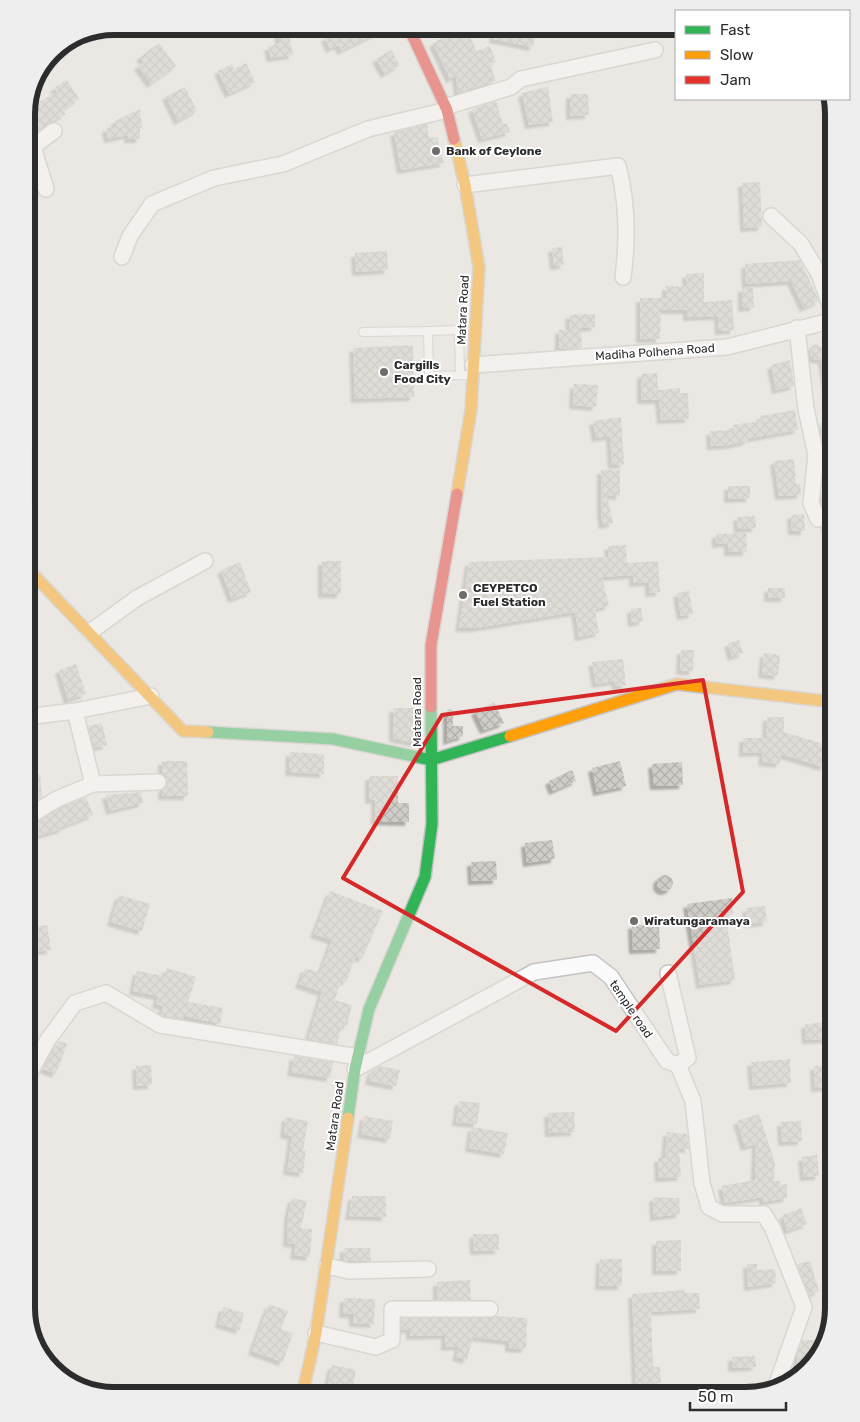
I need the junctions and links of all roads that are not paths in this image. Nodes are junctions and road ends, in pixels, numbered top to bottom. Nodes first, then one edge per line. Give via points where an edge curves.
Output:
1 (412, 35) edge
2 (654, 50) dead end
3 (446, 109) junction
4 (54, 131) dead end
5 (35, 146) edge
6 (35, 162) edge
7 (465, 185) junction
8 (46, 189) dead end
9 (771, 216) dead end
10 (122, 257) dead end
11 (623, 278) dead end
12 (825, 292) edge
13 (825, 320) edge
14 (797, 328) junction
15 (428, 331) junction
16 (363, 332) dead end
17 (473, 370) junction
18 (460, 376) junction
19 (818, 518) dead end
20 (205, 561) dead end
21 (35, 576) edge
22 (90, 632) junction
23 (151, 696) junction
24 (825, 701) edge
25 (75, 711) junction
26 (35, 715) edge
27 (431, 760) junction
28 (158, 782) dead end
29 (93, 784) junction
30 (35, 812) edge
31 (668, 973) dead end
32 (35, 1063) edge
33 (356, 1063) junction
34 (678, 1065) junction
35 (327, 1266) junction
36 (428, 1270) dead end
37 (490, 1309) dead end
38 (316, 1333) junction
39 (778, 1380) edge
40 (304, 1387) edge

1 - 3 main road, Matara Road
2 - 3 street via 521,79 511,87
3 - 7 main road, Matara Road
3 - 10 street via 368,129 283,164 214,178 152,204 130,236
4 - 5 street
6 - 8 street
7 - 11 street via 618,166 625,192 628,238
7 - 17 main road, Matara Road via 479,267
9 - 12 street via 801,244 819,274
13 - 14 street, Madiha Polhena Road
14 - 17 street, Madiha Polhena Road via 727,347
14 - 19 street via 806,409 816,455 810,503
15 - 16 lane
15 - 18 lane via 429,376
15 - 18 lane via 459,330
17 - 18 lane
17 - 27 main road, Matara Road via 472,410 430,645
20 - 22 street via 137,598
21 - 22 main road
22 - 23 main road
23 - 25 street
23 - 27 main road via 183,731 333,740
24 - 27 main road via 677,684
25 - 26 street
25 - 29 street
27 - 33 main road, Matara Road via 432,824 425,877 369,1009
28 - 29 street
29 - 30 street
31 - 34 street via 688,1058
32 - 33 street via 75,1002 106,993 160,1025
33 - 34 street, temple road via 534,972 593,963 611,977 667,1061
33 - 35 main road, Matara Road
34 - 39 street via 693,1101 702,1183 709,1207 722,1214 764,1214 774,1229 804,1307
35 - 36 street via 350,1271
35 - 38 main road, Matara Road
37 - 38 street via 392,1309 392,1340 376,1347
38 - 40 main road, Matara Road

